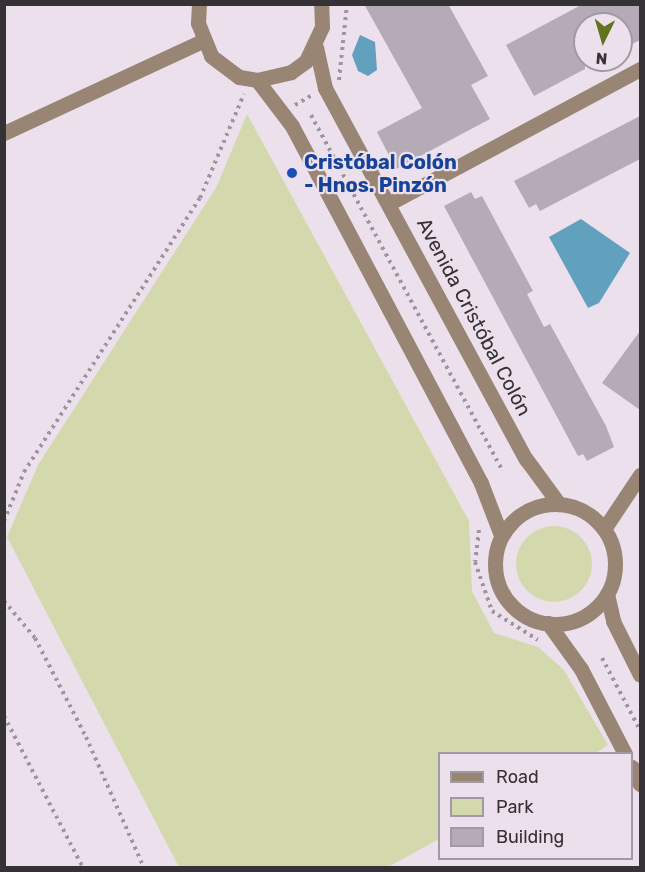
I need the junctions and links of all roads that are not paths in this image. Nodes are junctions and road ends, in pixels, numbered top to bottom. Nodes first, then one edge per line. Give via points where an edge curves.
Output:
1 (199, 4) edge
2 (321, 4) edge
3 (202, 41) junction
4 (316, 47) junction
5 (640, 69) edge
6 (253, 79) junction
7 (4, 133) edge
8 (390, 203) junction
9 (640, 475) edge
10 (559, 504) junction
11 (604, 529) junction
12 (501, 535) junction
13 (607, 594) junction
14 (548, 623) junction
15 (640, 675) edge
16 (624, 752) edge
17 (633, 769) edge
18 (640, 784) edge

1 - 3 street
2 - 4 street, Avenida Cristóbal Colón
3 - 6 street via 224,68
3 - 7 street
4 - 6 street via 291,72
4 - 8 street, Avenida Cristóbal Colón via 325,88
5 - 8 street
6 - 12 street via 292,126 481,483
8 - 10 street, Avenida Cristóbal Colón via 526,459
9 - 11 street
10 - 11 street via 577,507
10 - 12 street via 536,506 516,517
11 - 13 street via 615,561
12 - 14 street via 494,567 498,584 517,611
13 - 14 street via 582,617
13 - 15 street via 613,621
14 - 16 street via 581,669
17 - 18 street

